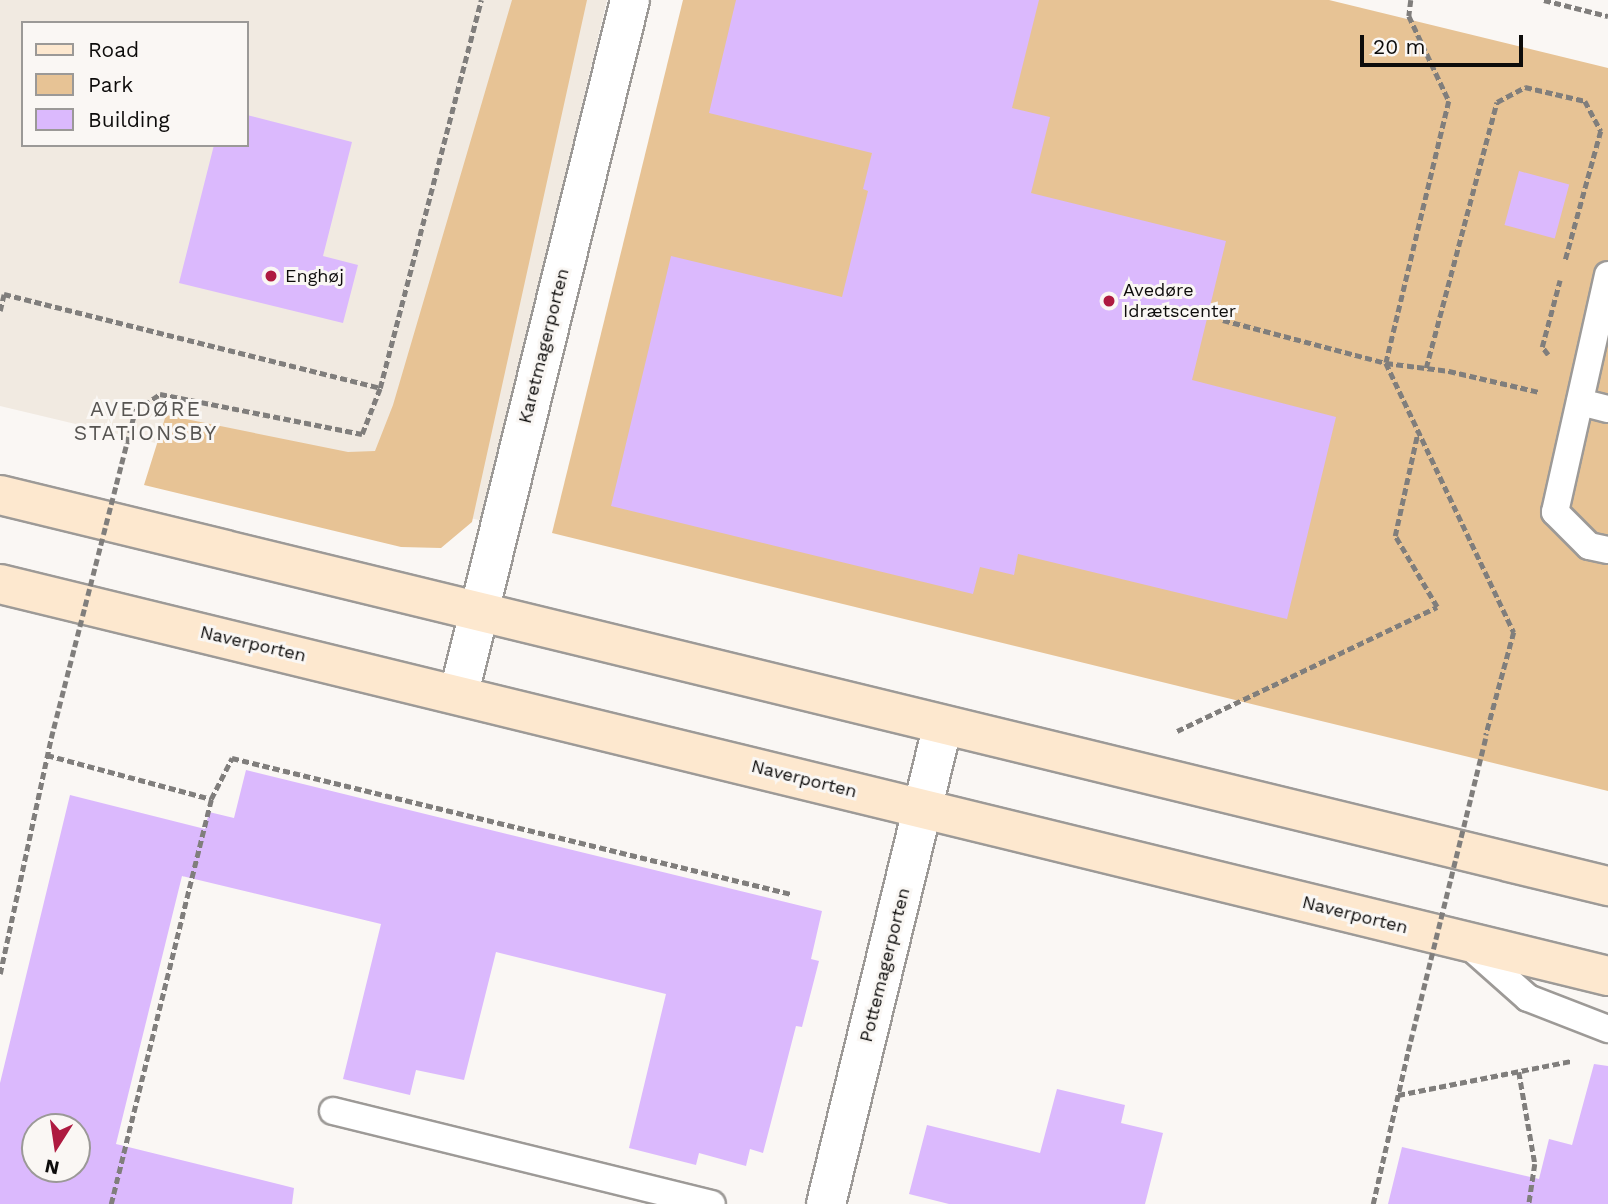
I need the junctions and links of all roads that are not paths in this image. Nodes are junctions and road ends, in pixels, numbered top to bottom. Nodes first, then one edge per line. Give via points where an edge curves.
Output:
1 (630, 0) edge
2 (1608, 275) edge
3 (1580, 402) junction
4 (1608, 409) edge
5 (0, 495) edge
6 (1608, 551) edge
7 (0, 583) edge
8 (478, 611) junction
9 (459, 693) junction
10 (943, 725) junction
11 (923, 808) junction
12 (1608, 886) edge
13 (1463, 941) junction
14 (1608, 976) edge
15 (1608, 1029) edge
16 (334, 1111) dead end
17 (712, 1204) edge
18 (826, 1204) edge

1 - 8 street, Karetmagerporten
2 - 3 lane
3 - 4 lane
3 - 6 lane via 1555,512 1589,546
5 - 8 street
7 - 9 street, Naverporten
8 - 9 street, Karetmagerporten
8 - 10 street
9 - 11 street, Naverporten
10 - 11 street, Pottemagerporten
10 - 12 street
11 - 13 street, Naverporten
11 - 18 street, Pottemagerporten
13 - 14 street, Naverporten
13 - 15 lane via 1528,998
16 - 17 lane

